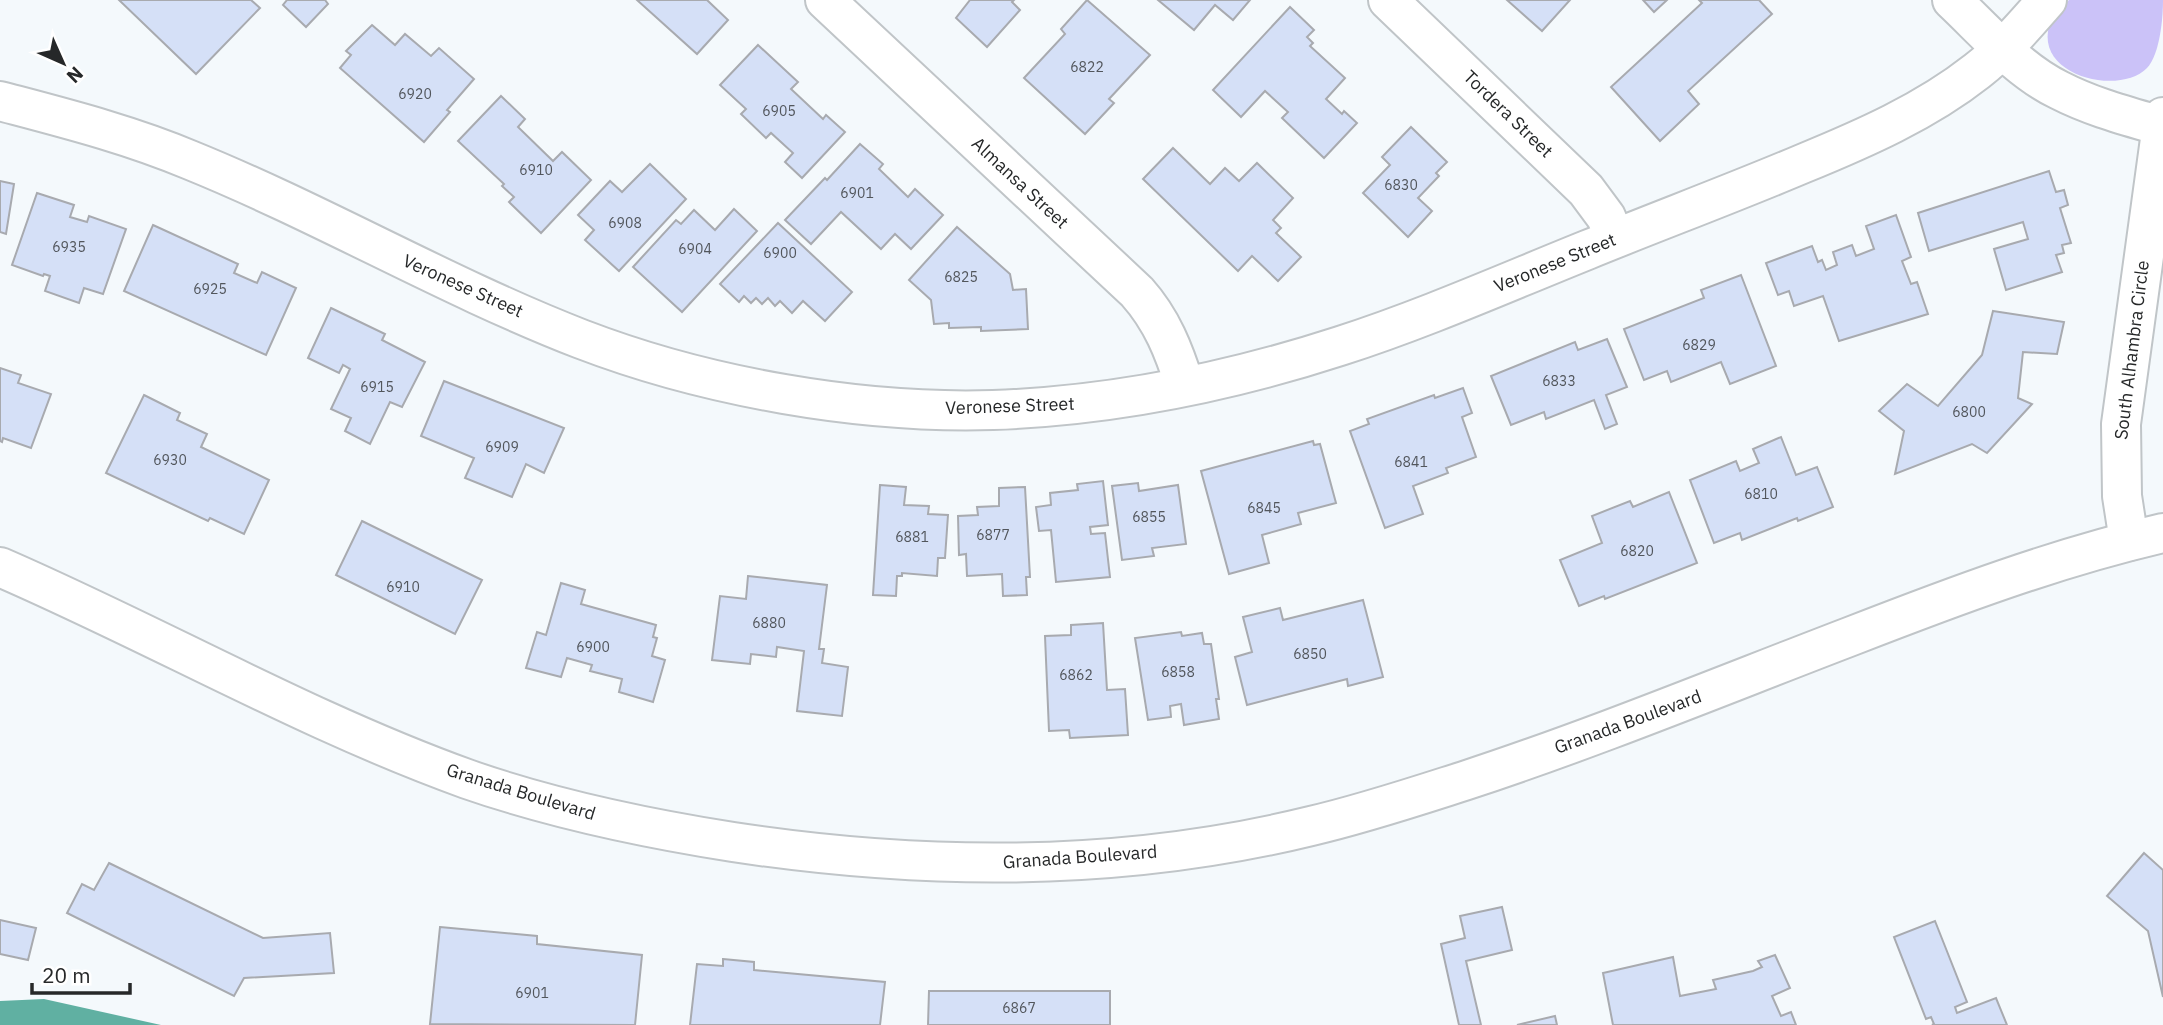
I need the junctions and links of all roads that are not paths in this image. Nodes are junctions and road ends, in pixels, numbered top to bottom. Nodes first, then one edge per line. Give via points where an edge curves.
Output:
1 (825, 0) edge
2 (1388, 0) edge
3 (1952, 0) edge
4 (2047, 0) edge
5 (2003, 48) junction
6 (0, 101) edge
7 (2162, 121) edge
8 (1615, 238) junction
9 (1185, 386) junction
10 (2146, 537) edge
11 (0, 567) edge

1 - 9 street, Almansa Street via 1137,292 1164,329
2 - 8 street, Tordera Street via 1586,190
3 - 5 street
4 - 5 street, Veronese Street
5 - 7 street via 2058,90 2103,109
5 - 8 street, Veronese Street via 1949,91 1878,131 1740,191
6 - 9 street, Veronese Street via 158,147 581,339 742,386 875,404 992,410 1092,402
7 - 10 street, South Alhambra Circle via 2121,424 2122,496
8 - 9 street, Veronese Street via 1392,328
10 - 11 street, Granada Boulevard via 2012,576 1595,735 1311,827 1148,854 983,863 884,860 660,831 470,780 332,723

